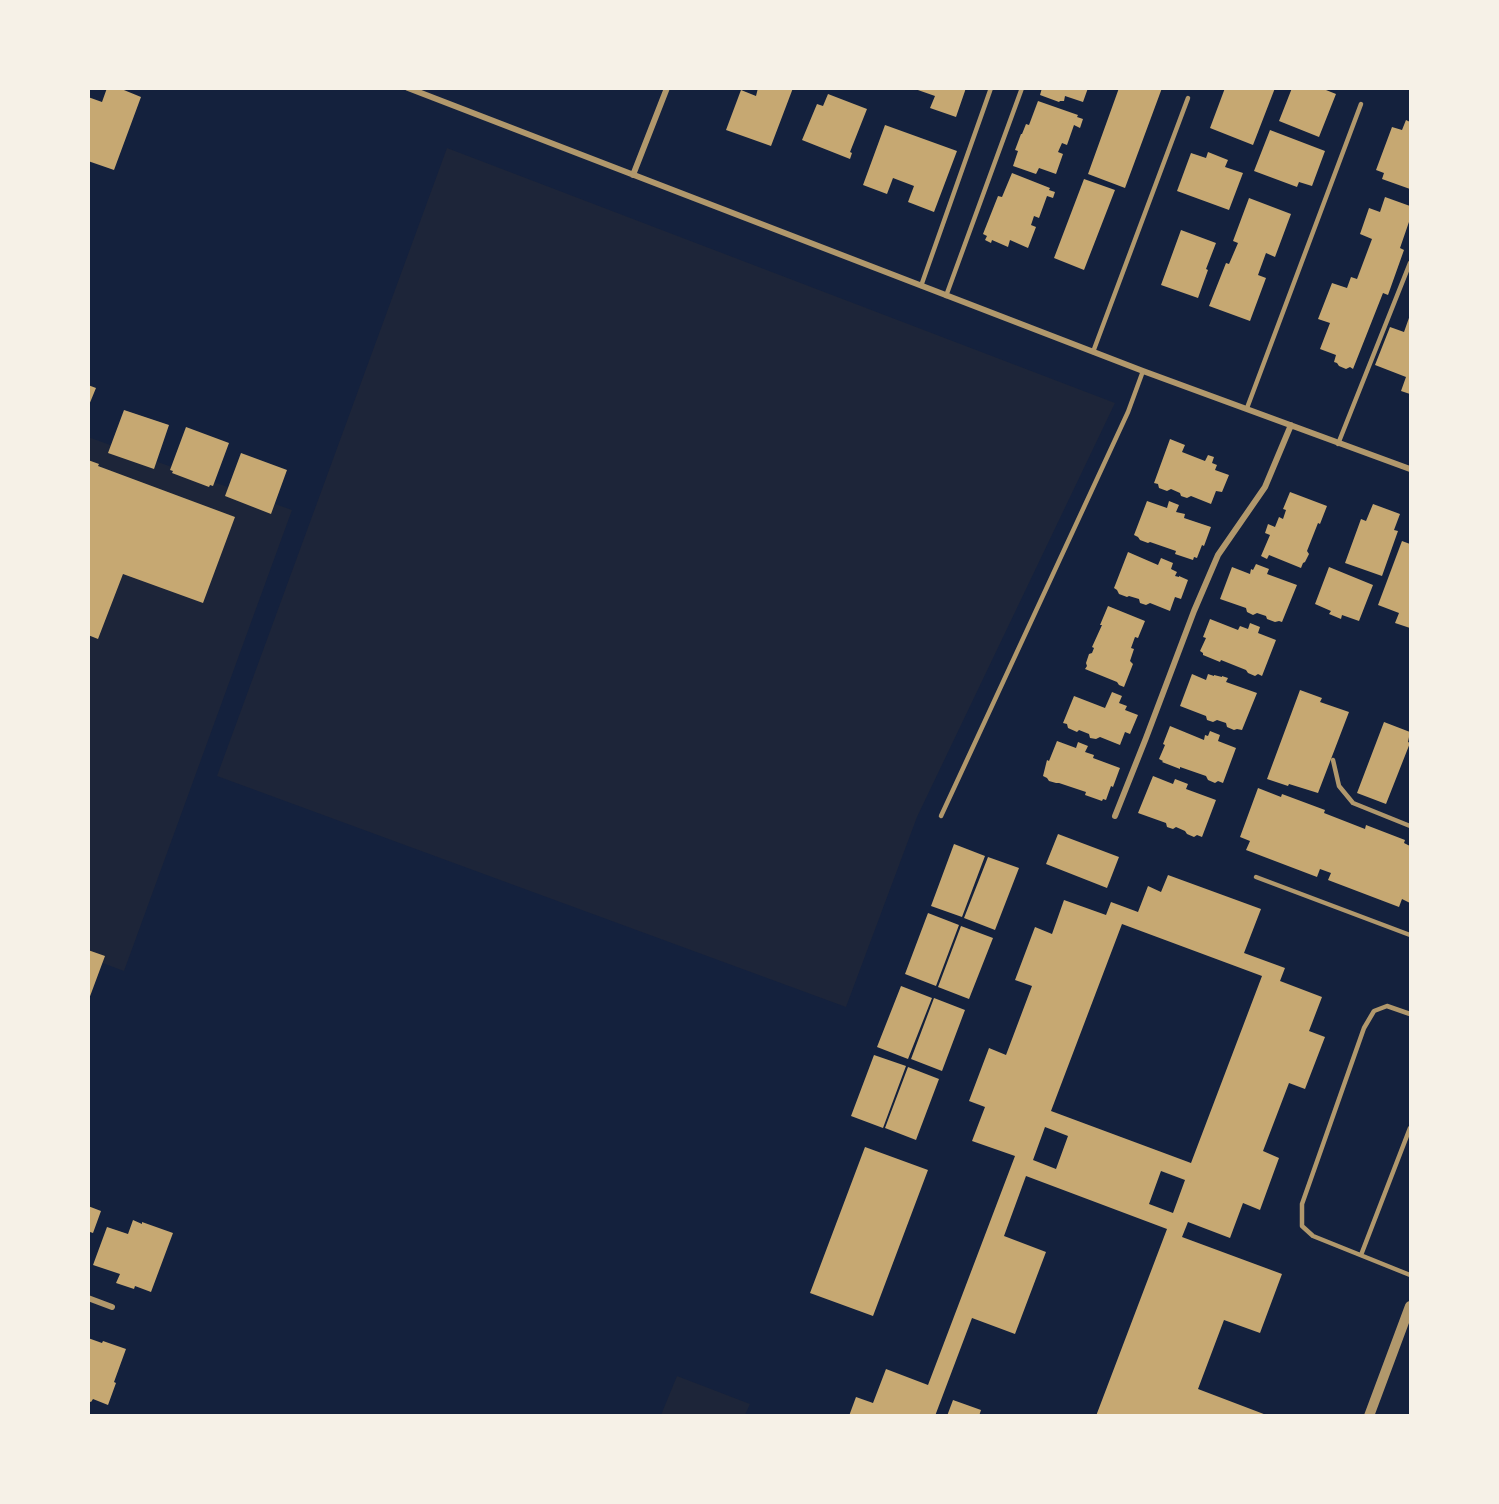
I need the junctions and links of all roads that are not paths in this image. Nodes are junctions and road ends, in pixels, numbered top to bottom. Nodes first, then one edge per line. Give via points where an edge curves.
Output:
1 (408, 88) edge
2 (667, 88) edge
3 (991, 88) edge
4 (1022, 88) edge
5 (418, 90) edge
6 (1188, 98) dead end
7 (1361, 104) dead end
8 (633, 175) junction
9 (1410, 263) edge
10 (921, 286) junction
11 (946, 296) junction
12 (1093, 352) junction
13 (1143, 371) junction
14 (1247, 408) junction
15 (1291, 425) junction
16 (1338, 444) junction
17 (1410, 470) edge
18 (1333, 760) dead end
19 (941, 816) dead end
20 (1115, 816) dead end
21 (1410, 826) edge
22 (1256, 877) dead end
23 (1410, 935) edge
24 (1410, 1014) edge
25 (1410, 1128) edge
26 (1361, 1255) junction
27 (1410, 1275) edge
28 (88, 1298) edge
29 (1410, 1306) edge
30 (112, 1307) dead end
31 (1369, 1416) edge

1 - 5 street
2 - 8 street
3 - 10 lane
4 - 11 lane
5 - 8 street
6 - 12 lane
7 - 14 lane
8 - 10 street
9 - 16 lane
10 - 11 street
11 - 12 street
12 - 13 street
13 - 14 street
13 - 19 lane via 1128,412
14 - 15 street
15 - 16 street
15 - 20 street via 1265,487 1218,555
16 - 17 street
18 - 21 lane via 1339,786 1353,803
22 - 23 lane
24 - 26 lane via 1388,1006 1374,1011 1364,1028 1302,1204 1302,1226 1313,1236
25 - 26 lane
26 - 27 lane
28 - 30 street
29 - 31 street

